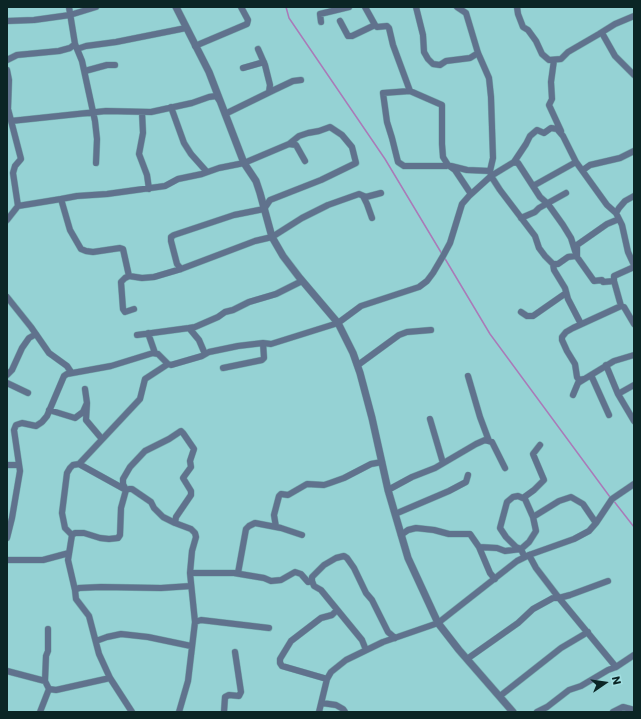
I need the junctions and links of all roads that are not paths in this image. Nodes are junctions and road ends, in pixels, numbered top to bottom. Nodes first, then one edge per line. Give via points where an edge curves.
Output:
1 (69, 7) edge
2 (96, 7) edge
3 (176, 7) edge
4 (241, 7) edge
5 (349, 7) edge
6 (365, 7) edge
7 (416, 7) edge
8 (457, 7) edge
9 (517, 7) edge
10 (466, 10) edge
11 (70, 15) junction
12 (634, 16) edge
13 (7, 21) edge
14 (340, 21) dead end
15 (321, 22) dead end
16 (374, 25) junction
17 (186, 28) junction
18 (602, 33) junction
19 (195, 46) junction
20 (76, 47) junction
21 (258, 49) dead end
22 (478, 53) junction
23 (8, 60) edge
24 (554, 60) junction
25 (264, 62) junction
26 (115, 65) dead end
27 (7, 66) edge
28 (243, 68) dead end
29 (7, 70) edge
30 (85, 71) junction
31 (634, 75) edge
32 (301, 80) dead end
33 (410, 91) junction
34 (269, 92) junction
35 (220, 100) junction
36 (171, 107) junction
37 (8, 109) edge
38 (93, 112) junction
39 (142, 112) junction
40 (225, 114) junction
41 (11, 121) junction
42 (564, 136) junction
43 (289, 144) junction
44 (634, 151) edge
45 (305, 161) dead end
46 (514, 162) junction
47 (576, 162) junction
48 (96, 163) dead end
49 (244, 163) junction
50 (449, 165) junction
51 (583, 170) junction
52 (207, 172) junction
53 (491, 174) junction
54 (533, 186) junction
55 (150, 189) junction
56 (381, 193) dead end
57 (566, 193) dead end
58 (471, 194) junction
59 (363, 196) junction
60 (634, 196) edge
61 (61, 199) junction
62 (548, 204) junction
63 (18, 206) junction
64 (264, 209) junction
65 (618, 216) junction
66 (372, 218) dead end
67 (521, 218) junction
68 (7, 220) edge
69 (272, 237) junction
70 (578, 257) junction
71 (554, 264) junction
72 (634, 266) edge
73 (181, 269) junction
74 (129, 276) junction
75 (614, 280) junction
76 (302, 281) junction
77 (566, 293) junction
78 (7, 297) edge
79 (621, 306) junction
80 (134, 309) dead end
81 (521, 312) dead end
82 (338, 322) junction
83 (581, 324) junction
84 (634, 324) edge
85 (189, 328) junction
86 (431, 330) dead end
87 (148, 333) junction
88 (36, 334) junction
89 (137, 335) dead end
90 (263, 343) junction
91 (155, 353) junction
92 (206, 354) junction
93 (634, 355) edge
94 (168, 364) junction
95 (358, 365) junction
96 (606, 365) junction
97 (222, 368) dead end
98 (71, 372) junction
99 (591, 374) junction
100 (7, 375) edge
101 (468, 376) dead end
102 (584, 380) junction
103 (7, 383) edge
104 (634, 385) edge
105 (85, 389) dead end
106 (28, 393) dead end
107 (618, 394) junction
108 (573, 395) dead end
109 (87, 403) junction
110 (49, 410) junction
111 (609, 415) dead end
112 (430, 419) dead end
113 (634, 421) edge
114 (102, 439) junction
115 (489, 440) junction
116 (540, 445) dead end
117 (382, 462) junction
118 (443, 463) junction
119 (78, 464) junction
120 (7, 465) edge
121 (19, 465) junction
122 (505, 468) dead end
123 (468, 475) dead end
124 (634, 484) edge
125 (126, 490) junction
126 (388, 490) junction
127 (523, 498) junction
128 (395, 514) junction
129 (533, 516) junction
130 (10, 518) edge
131 (175, 523) junction
132 (596, 523) junction
133 (276, 527) junction
134 (72, 535) junction
135 (302, 535) dead end
136 (401, 535) junction
137 (7, 538) edge
138 (480, 547) junction
139 (520, 550) junction
140 (69, 553) junction
141 (527, 556) junction
142 (7, 560) edge
143 (190, 573) junction
144 (238, 573) junction
145 (495, 579) junction
146 (312, 581) junction
147 (608, 581) dead end
148 (191, 586) junction
149 (75, 590) junction
150 (559, 598) junction
151 (337, 610) junction
152 (195, 622) junction
153 (438, 623) junction
154 (269, 628) dead end
155 (48, 629) dead end
156 (588, 632) junction
157 (395, 638) junction
158 (96, 641) junction
159 (191, 646) junction
160 (366, 650) junction
161 (235, 652) dead end
162 (634, 655) edge
163 (466, 659) junction
164 (616, 667) junction
165 (7, 671) edge
166 (110, 678) junction
167 (327, 679) junction
168 (45, 681) junction
169 (49, 689) junction
170 (500, 696) junction
171 (322, 703) junction
172 (634, 710) edge
173 (40, 712) edge
174 (132, 712) edge
175 (180, 712) edge
176 (224, 712) edge
177 (320, 712) edge
178 (345, 712) edge
179 (513, 712) edge
180 (537, 712) edge
181 (613, 712) edge

1 - 11 street
2 - 11 street
3 - 17 street
4 - 19 street via 248,20 247,24
5 - 15 street via 320,14
6 - 16 street
7 - 22 street via 424,52 433,64 440,65 446,61 470,58
8 - 10 street
9 - 24 street via 521,23 536,41 542,54 549,60
10 - 22 street
11 - 13 street
11 - 20 street
12 - 18 street
14 - 16 street via 348,36
16 - 33 street via 389,28
17 - 19 street
17 - 20 street
18 - 24 street via 574,48 561,59
18 - 31 street via 615,56
19 - 35 street
20 - 23 street via 17,56
20 - 30 street
21 - 25 street
22 - 53 street via 489,78 493,158
23 - 27 street
24 - 42 street via 550,105
25 - 28 street
25 - 34 street via 270,85
26 - 30 street
29 - 37 street
30 - 38 street
32 - 34 street
33 - 50 street via 442,105 443,157
33 - 50 street via 383,94 387,122 398,162 404,166
34 - 40 street
35 - 36 street via 216,96 209,97
35 - 40 street
36 - 39 street
36 - 52 street via 184,143
37 - 41 street
38 - 39 street
38 - 41 street
38 - 48 street via 97,139
39 - 55 street via 143,134 139,154
40 - 49 street
41 - 63 street via 21,159 12,173
42 - 46 street via 555,128 548,128 544,133 537,130 530,136
42 - 47 street
43 - 45 street via 296,146
43 - 49 street
43 - 64 street via 299,136 330,126 352,147 356,163 270,200
44 - 51 street via 620,158 590,165
46 - 53 street
46 - 54 street via 518,163
47 - 51 street
47 - 54 street
49 - 52 street
49 - 64 street via 256,181
50 - 53 street
50 - 58 street
51 - 65 street via 607,205
52 - 55 street
53 - 58 street
53 - 67 street
54 - 62 street
55 - 61 street
56 - 59 street
57 - 62 street
58 - 82 street via 462,204 450,243 427,281 419,287 360,306
59 - 66 street
59 - 69 street via 359,194 328,205
60 - 65 street via 619,208
61 - 63 street
61 - 74 street via 70,230 81,249 93,252 123,249
62 - 67 street
62 - 70 street via 570,238
63 - 68 street
64 - 69 street
64 - 73 street via 234,215 171,237 177,264
65 - 70 street via 577,245
65 - 72 street
67 - 71 street via 535,236 539,248
69 - 73 street
69 - 76 street
70 - 71 street via 568,257 561,263
70 - 75 street via 594,281
71 - 77 street via 554,270
72 - 75 street via 614,276
73 - 74 street via 154,277
74 - 80 street via 121,282 123,309 125,312
75 - 79 street
76 - 82 street
76 - 85 street via 276,294 249,302
77 - 81 street via 534,316 527,316
77 - 83 street
78 - 88 street
79 - 83 street
79 - 84 street
82 - 90 street via 271,344
82 - 95 street
83 - 102 street via 566,332 562,340 575,364 577,377
85 - 87 street
85 - 92 street
86 - 95 street via 399,335
87 - 89 street
87 - 91 street
88 - 98 street via 49,353
88 - 100 street via 29,338
90 - 92 street
90 - 97 street via 262,360
91 - 94 street
91 - 98 street via 111,366
92 - 94 street
93 - 96 street
94 - 114 street via 145,379 140,399
95 - 117 street
96 - 99 street
96 - 107 street
98 - 110 street via 64,376
99 - 102 street
99 - 111 street
101 - 115 street
102 - 108 street via 578,383
103 - 106 street
104 - 107 street
105 - 109 street
107 - 113 street
109 - 110 street via 83,412 75,418
109 - 114 street via 86,420
110 - 121 street via 39,425 22,423 16,426 14,430
112 - 118 street
114 - 119 street
115 - 118 street via 476,444
115 - 122 street
116 - 127 street via 534,454 544,480
117 - 126 street
117 - 133 street via 371,464 324,485 307,484 288,495 281,494 274,515
118 - 126 street
119 - 125 street
119 - 134 street via 73,465 67,473 63,494 63,522
120 - 121 street
121 - 130 street
123 - 128 street via 466,482
124 - 132 street via 612,499
125 - 131 street via 132,489 145,497 163,516
125 - 131 street via 123,480 130,467 145,451 178,432 184,433 194,449 190,461 192,467 183,478 191,493
125 - 134 street via 118,538 100,538 84,533
126 - 128 street
127 - 129 street
127 - 139 street via 513,497 507,502 500,528
128 - 136 street
129 - 132 street via 558,501 571,497 583,504
129 - 139 street via 535,534
130 - 137 street
131 - 143 street via 195,533
132 - 141 street via 582,535
133 - 135 street
133 - 144 street via 255,523 246,529
134 - 140 street
136 - 138 street via 416,528 450,534 470,534
136 - 153 street via 408,558
138 - 139 street via 505,551
138 - 145 street
139 - 141 street
140 - 142 street via 44,560
140 - 149 street via 68,560
141 - 145 street
141 - 150 street
143 - 144 street
143 - 148 street
144 - 146 street via 271,581 281,580 295,572 301,574 308,582
145 - 153 street
146 - 151 street
146 - 157 street via 312,577 324,565 336,558 347,558 388,632
147 - 150 street
148 - 149 street via 101,587
148 - 152 street
149 - 158 street via 76,599 89,616
150 - 156 street
150 - 163 street via 553,598 533,609 518,623
151 - 160 street via 362,640
151 - 167 street via 332,615 321,618 291,641 280,659 282,666
152 - 154 street via 201,620
152 - 159 street
153 - 157 street
153 - 163 street
155 - 168 street
156 - 164 street
156 - 170 street via 561,648
157 - 160 street
158 - 159 street via 121,634
158 - 166 street
159 - 175 street via 188,681
160 - 167 street via 346,660 331,672
161 - 176 street via 241,692 239,696 225,697
162 - 164 street
163 - 170 street
164 - 180 street via 569,690
165 - 168 street
166 - 169 street via 56,690
166 - 174 street
167 - 171 street
168 - 169 street
169 - 173 street
170 - 179 street
171 - 177 street
171 - 178 street via 336,705
172 - 181 street via 623,707

